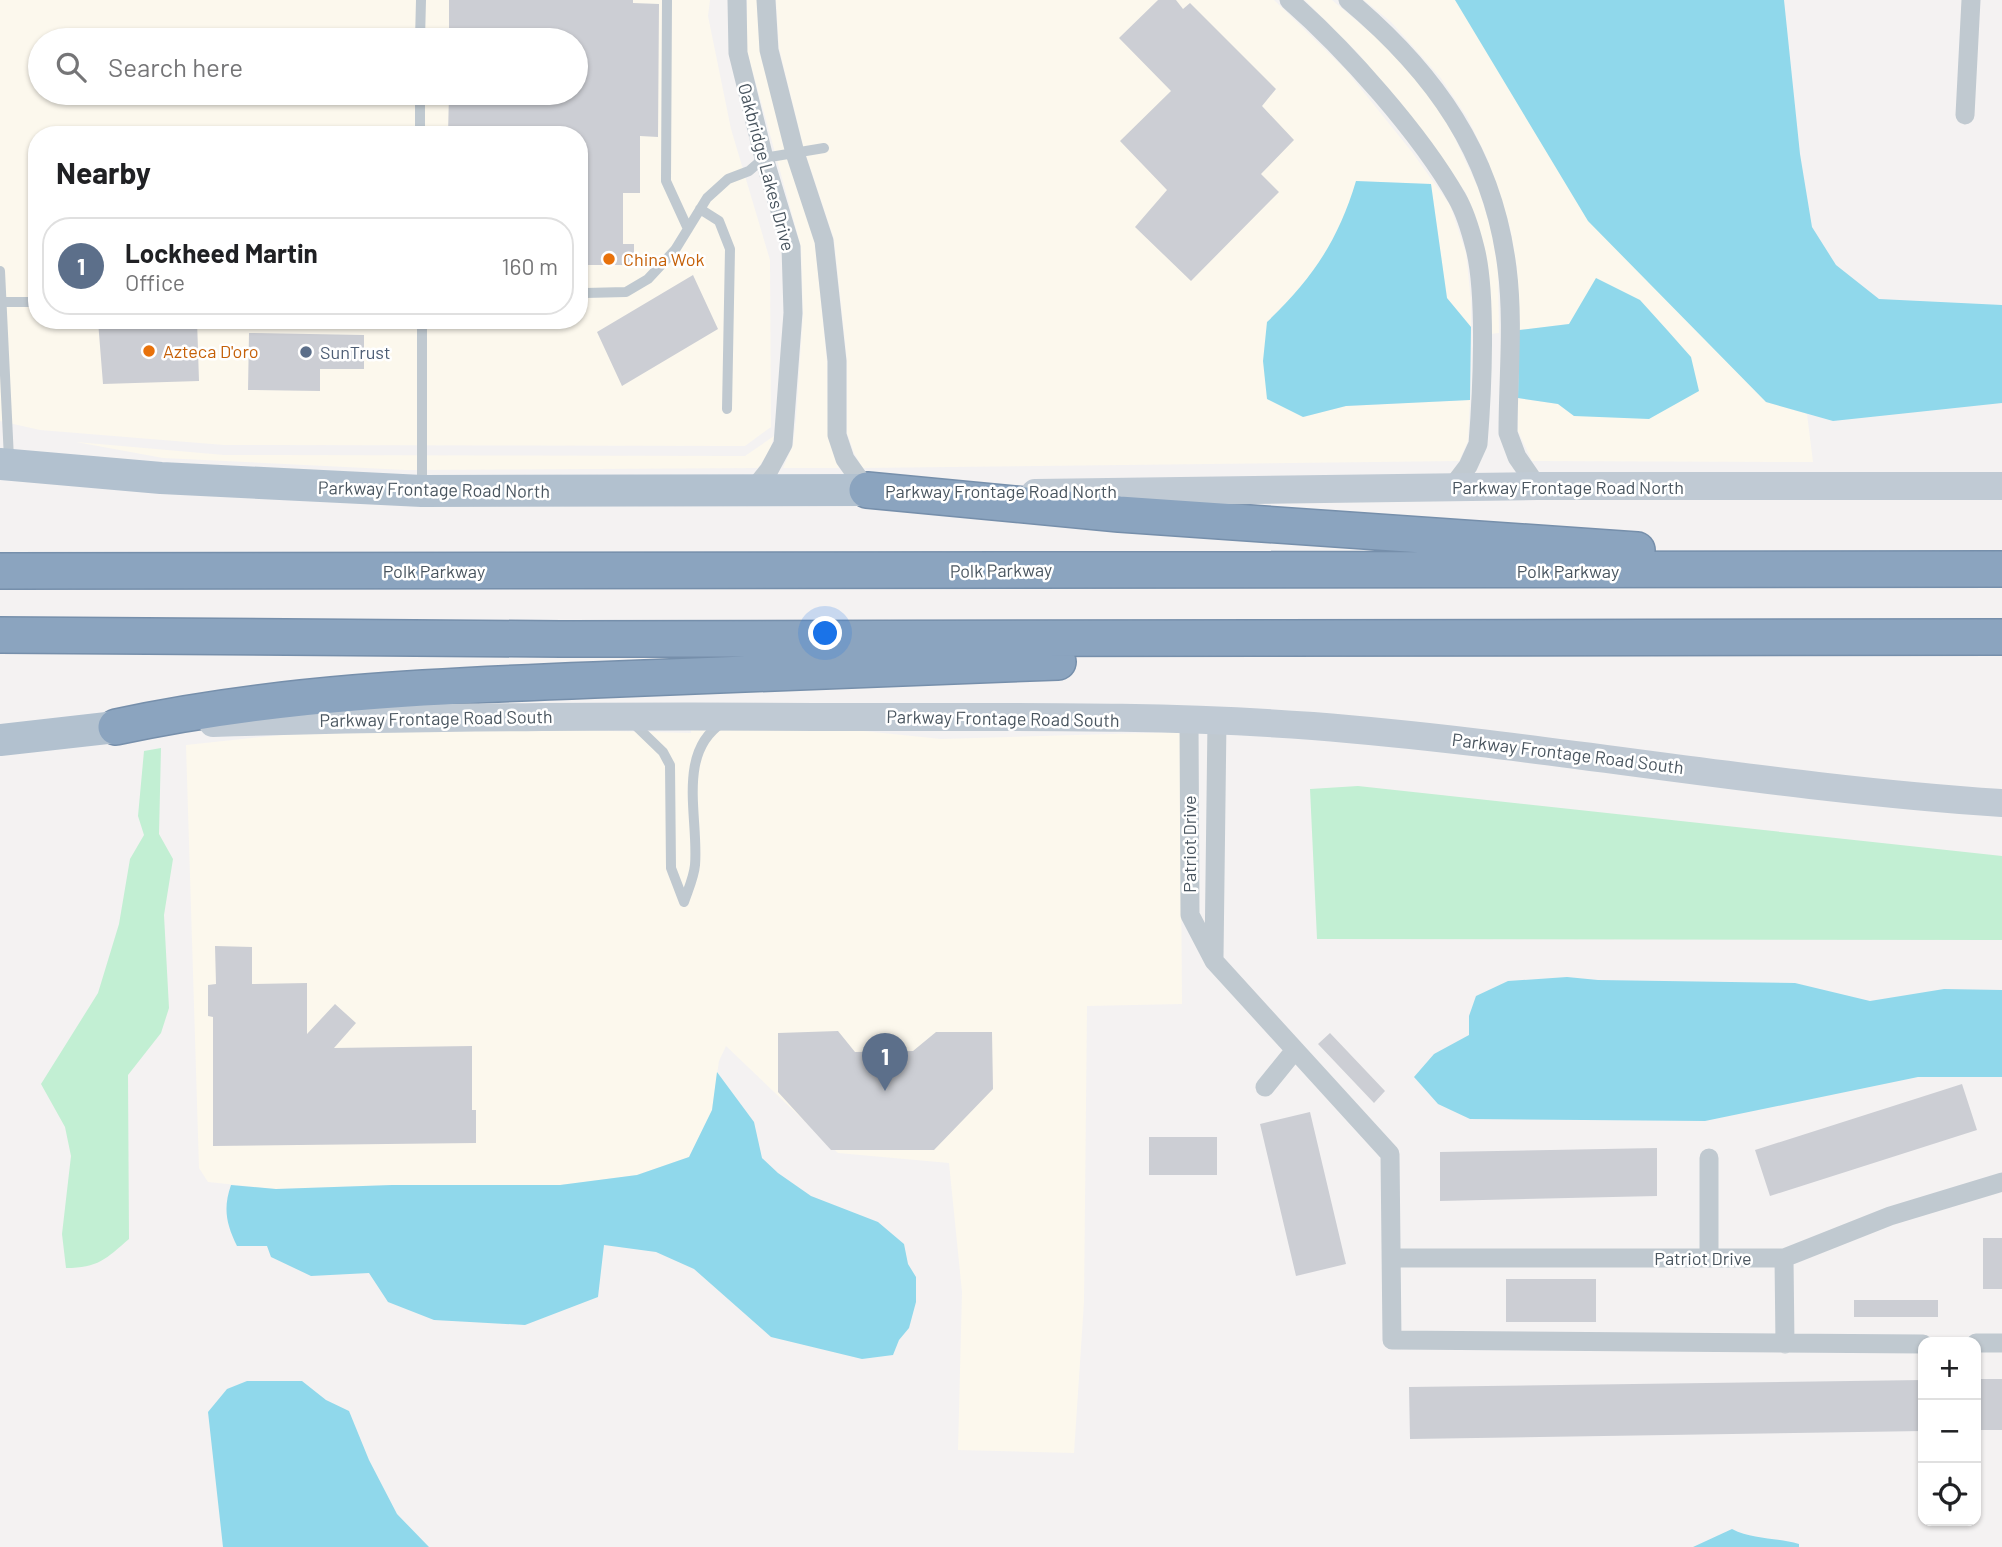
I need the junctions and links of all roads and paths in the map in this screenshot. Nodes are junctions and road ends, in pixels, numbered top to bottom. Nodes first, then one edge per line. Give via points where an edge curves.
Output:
1 (421, 0) edge
2 (667, 0) edge
3 (737, 0) edge
4 (766, 0) edge
5 (1289, 0) edge
6 (1348, 0) edge
7 (1971, 0) edge
8 (420, 28) edge
9 (420, 105) edge
10 (1965, 115) dead end
11 (420, 126) edge
12 (824, 148) dead end
13 (795, 153) junction
14 (764, 159) junction
15 (700, 209) junction
16 (688, 229) junction
17 (0, 271) edge
18 (588, 293) edge
19 (3, 302) junction
20 (28, 302) edge
21 (422, 329) edge
22 (727, 409) dead end
23 (3, 464) edge
24 (1537, 486) junction
25 (2002, 486) edge
26 (1452, 487) junction
27 (422, 491) junction
28 (752, 491) junction
29 (867, 491) junction
30 (2002, 569) edge
31 (0, 571) edge
32 (1846, 571) junction
33 (0, 635) edge
34 (2002, 637) edge
35 (1524, 640) junction
36 (732, 716) junction
37 (625, 717) junction
38 (1189, 721) junction
39 (1217, 721) junction
40 (116, 727) junction
41 (0, 740) edge
42 (2002, 803) edge
43 (1214, 961) junction
44 (1295, 1050) junction
45 (1265, 1087) dead end
46 (1709, 1158) dead end
47 (2002, 1182) edge
48 (1392, 1258) junction
49 (1709, 1258) junction
50 (1784, 1258) junction
51 (1918, 1343) edge
52 (1981, 1343) edge
53 (2002, 1343) edge
54 (1784, 1345) junction

1 - 8 lane
2 - 16 lane via 666,181
3 - 14 street, Oakbridge Lakes Drive via 738,52
4 - 13 street, Oakbridge Lakes Drive via 769,50
5 - 26 street via 1352,62 1420,144 1458,200 1476,250 1481,329 1478,444
6 - 24 street via 1385,31 1432,83 1479,164 1501,230 1507,270 1508,433 1517,457
7 - 10 street
9 - 11 lane
12 - 13 lane
13 - 14 lane
13 - 29 street, Oakbridge Lakes Drive via 824,241 837,361 837,435 845,459
14 - 15 lane via 728,180
14 - 28 street, Oakbridge Lakes Drive via 791,247 793,313 783,444
15 - 16 lane
15 - 22 lane via 719,222 730,249
16 - 18 lane via 648,279 626,292
17 - 19 lane
19 - 20 lane
19 - 23 lane
21 - 27 lane
23 - 27 main road, Parkway Frontage Road North via 174,479
24 - 25 main road, Parkway Frontage Road North
24 - 26 main road, Parkway Frontage Road North
26 - 29 main road, Parkway Frontage Road North
27 - 28 main road, Parkway Frontage Road North
28 - 29 main road, Parkway Frontage Road North
29 - 32 highway via 1133,515 1528,541
30 - 32 highway, Polk Parkway
31 - 32 highway, Polk Parkway
33 - 35 highway
34 - 35 highway
35 - 40 highway via 1340,653 431,686 306,698
36 - 37 main road, Parkway Frontage Road South
36 - 37 lane via 701,742 694,761 695,868 684,902 671,868 670,765 663,752
36 - 38 main road, Parkway Frontage Road South
37 - 40 main road, Parkway Frontage Road South via 384,718
38 - 39 main road, Parkway Frontage Road South
38 - 43 street, Patriot Drive via 1190,915
39 - 42 main road, Parkway Frontage Road South via 1523,747
39 - 43 street, Patriot Drive
40 - 41 main road, Parkway Frontage Road South
43 - 44 street, Patriot Drive
44 - 45 street
44 - 48 street, Patriot Drive via 1390,1154
46 - 49 street
47 - 50 street, Patriot Drive via 1890,1216
48 - 49 street, Patriot Drive
48 - 54 street, Patriot Drive via 1392,1340
49 - 50 street, Patriot Drive
50 - 54 street
51 - 54 street, Patriot Drive
52 - 53 street

